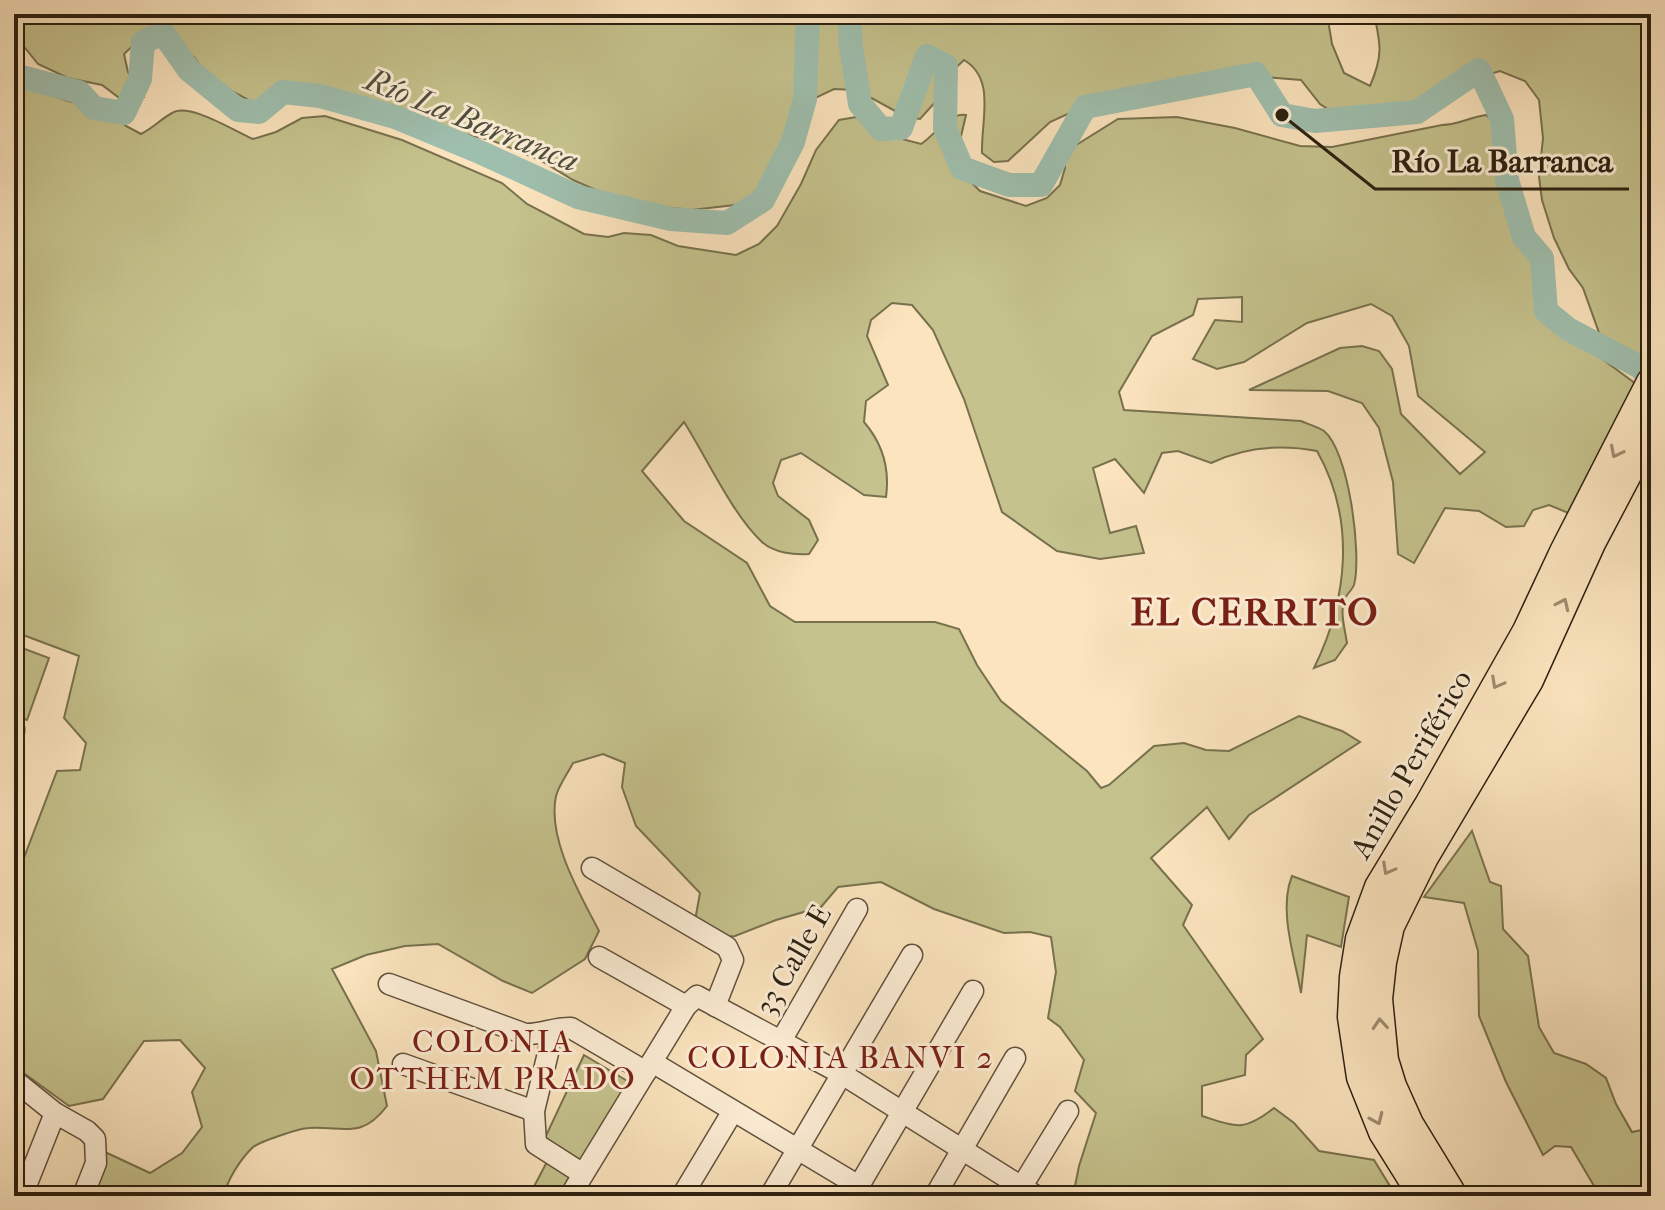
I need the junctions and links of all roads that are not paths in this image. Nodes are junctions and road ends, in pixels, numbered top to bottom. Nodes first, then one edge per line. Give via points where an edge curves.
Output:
1 (1651, 382) edge
2 (1651, 429) edge
3 (1438, 812) junction
4 (592, 868) dead end
5 (857, 909) dead end
6 (912, 955) dead end
7 (599, 957) dead end
8 (389, 984) dead end
9 (973, 991) dead end
10 (699, 1003) junction
11 (781, 1041) junction
12 (549, 1049) dead end
13 (1015, 1058) dead end
14 (403, 1064) dead end
15 (649, 1067) junction
16 (842, 1074) junction
17 (14, 1080) edge
18 (903, 1110) junction
19 (534, 1111) junction
20 (733, 1111) junction
21 (1068, 1111) dead end
22 (55, 1113) junction
23 (799, 1150) junction
24 (963, 1150) junction
25 (580, 1188) edge
26 (856, 1191) edge
27 (1025, 1193) edge
28 (22, 1196) edge
29 (83, 1196) edge
30 (682, 1196) edge
31 (770, 1196) edge
32 (935, 1196) edge
33 (1423, 1196) edge
34 (1453, 1196) edge

1 -> 3 highway, Anillo Periférico
3 -> 2 highway, Anillo Periférico via 1529,680 1591,543
3 -> 33 highway, Anillo Periférico via 1391,864 1368,911 1356,958 1352,1017 1371,1106
34 -> 3 highway, Anillo Periférico via 1392,1086 1378,999 1390,926 1424,857
4 - 10 street via 727,947 733,960 730,968
5 - 11 street, 33 Calle E
6 - 16 street
7 - 10 street
8 - 15 street via 525,1034 571,1028
9 - 18 street
10 - 11 street
10 - 15 street
11 - 16 street
12 - 19 street
13 - 24 street
14 - 19 street
15 - 20 street
15 - 25 street
16 - 18 street
16 - 23 street
17 - 22 street
18 - 24 street
18 - 26 street
19 - 25 street via 539,1148
20 - 23 street
20 - 30 street
21 - 27 street
22 - 28 street
22 - 29 street via 95,1139 96,1163
23 - 26 street
23 - 31 street
24 - 27 street
24 - 32 street

